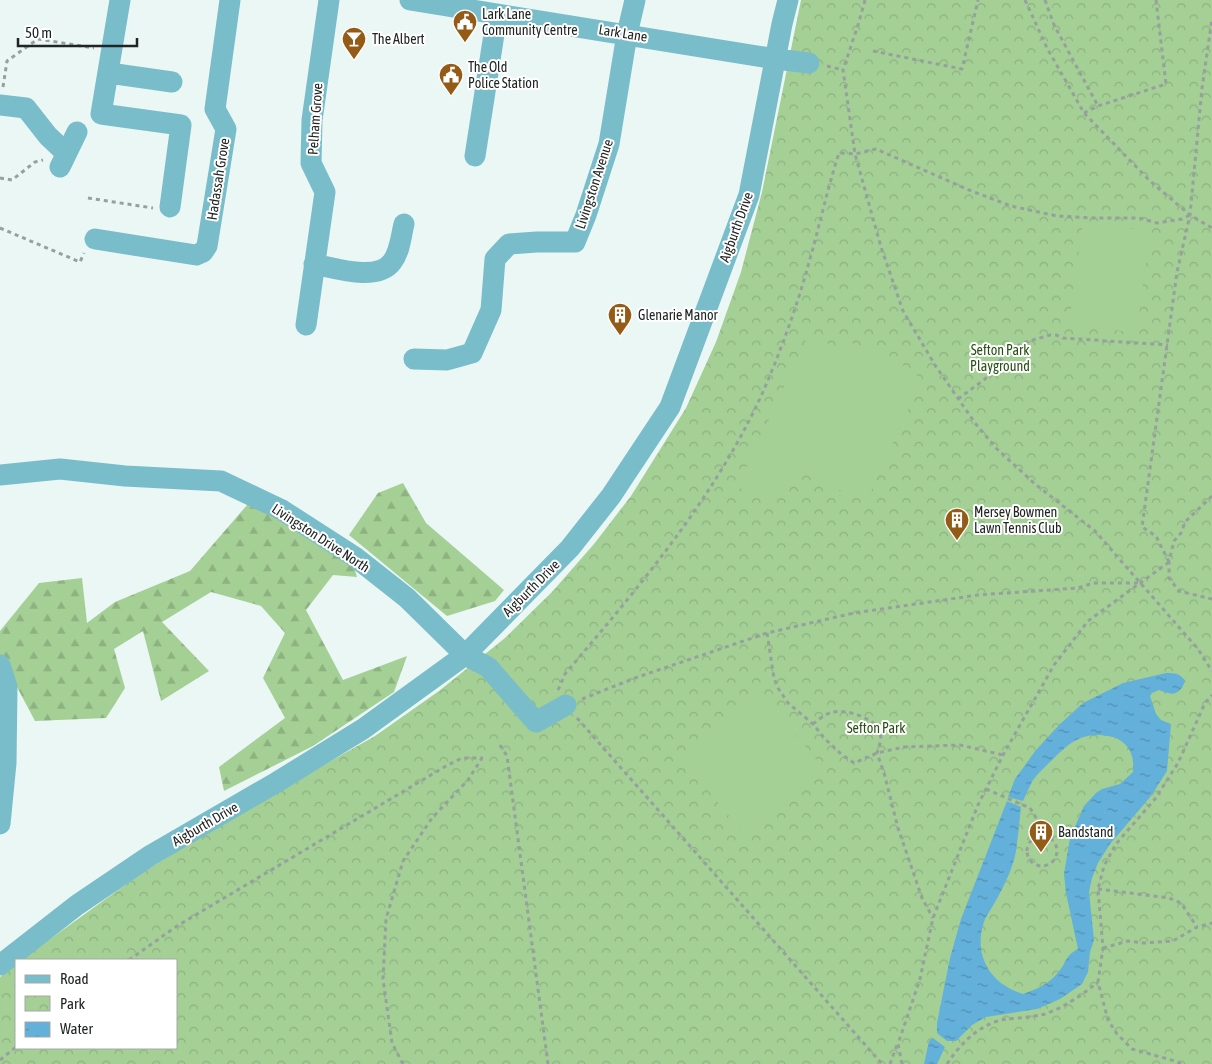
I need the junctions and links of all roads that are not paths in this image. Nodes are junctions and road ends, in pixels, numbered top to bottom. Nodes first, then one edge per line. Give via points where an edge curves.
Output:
1 (120, 0) edge
2 (230, 0) edge
3 (329, 0) edge
4 (410, 0) edge
5 (635, 0) edge
6 (788, 0) edge
7 (497, 14) junction
8 (627, 34) junction
9 (776, 59) junction
10 (809, 62) dead end
11 (108, 73) junction
12 (172, 82) dead end
13 (1, 100) edge
14 (77, 132) dead end
15 (475, 156) dead end
16 (171, 202) road end
17 (404, 224) dead end
18 (91, 242) road end
19 (314, 264) junction
20 (306, 325) dead end
21 (414, 359) dead end
22 (0, 475) edge
23 (465, 655) junction
24 (0, 665) edge
25 (566, 705) road end
26 (0, 824) edge
27 (0, 965) edge

1 - 11 street
2 - 18 street, Hadassah Grove via 215,109 226,129 207,246 196,254
3 - 19 street, Pelham Grove via 312,120 311,164 325,192
4 - 7 street, Lark Lane
5 - 8 street
6 - 9 street, Aigburth Drive
7 - 8 street, Lark Lane
7 - 15 street
8 - 9 street, Lark Lane
8 - 21 street, Livingston Avenue via 608,144 575,242 509,244 495,259 491,310 472,353 447,360
9 - 10 street, Lark Lane
9 - 23 street, Aigburth Drive via 749,195 670,407 611,496 570,548
11 - 12 street
11 - 16 street via 101,114 180,125
13 - 14 street via 26,108 63,160
17 - 19 street via 393,261 384,269 365,273
19 - 20 street, Pelham Grove
22 - 23 street, Livingston Drive North via 60,470 221,481 282,510 355,557 407,598
23 - 25 street, Livingston Drive North via 488,667 536,722
23 - 27 street, Aigburth Drive via 363,729 151,855 77,905
24 - 26 street via 7,687 6,763

